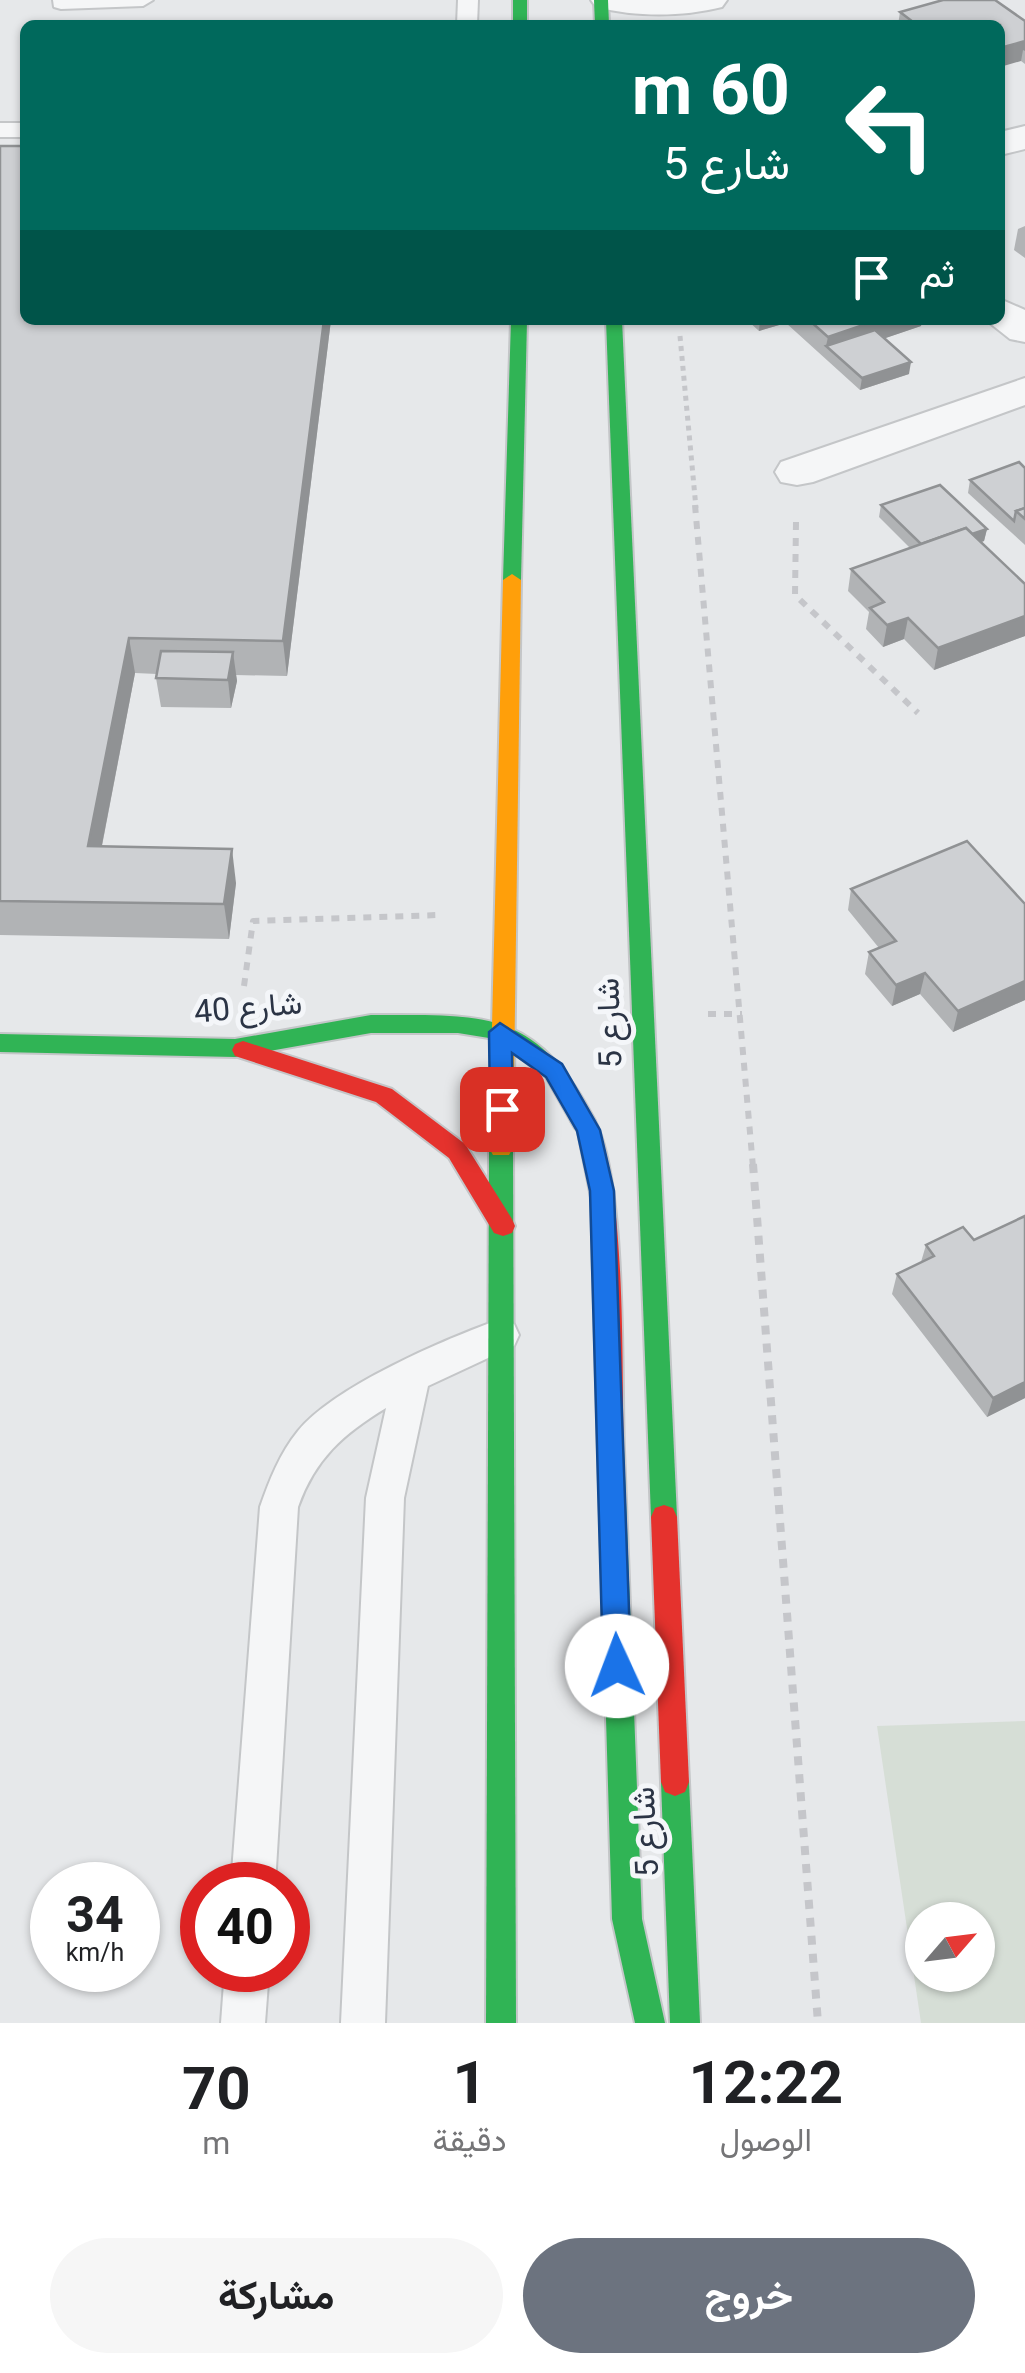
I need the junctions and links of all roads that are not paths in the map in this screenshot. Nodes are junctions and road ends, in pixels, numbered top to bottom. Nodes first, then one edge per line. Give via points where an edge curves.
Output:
1 (143, 0) edge
2 (604, 0) edge
3 (710, 0) edge
4 (62, 1) edge
5 (1005, 315) edge
6 (520, 325) edge
7 (614, 325) edge
8 (1025, 330) edge
9 (1025, 391) edge
10 (797, 472) road end
11 (500, 1032) junction
12 (0, 1043) edge
13 (235, 1048) junction
14 (503, 1226) junction
15 (501, 1335) junction
16 (412, 1378) junction
17 (254, 1862) edge
18 (245, 1992) edge
19 (243, 2023) edge
20 (363, 2023) edge
21 (501, 2023) edge
22 (650, 2023) edge
23 (686, 2023) edge

1 - 4 lane
2 - 3 street
5 - 8 street
6 - 11 street
7 - 23 street, شارع 5
9 - 10 street
11 - 13 street, شارع 40 via 458,1024 371,1024
11 - 14 street
11 - 22 street via 554,1071 588,1130 603,1197 627,1920
12 - 13 street, شارع 40
13 - 14 street via 384,1096 457,1151
14 - 15 street
15 - 16 lane
15 - 21 street
16 - 17 lane via 316,1436 292,1469 278,1507
16 - 20 lane via 385,1498
18 - 19 lane

